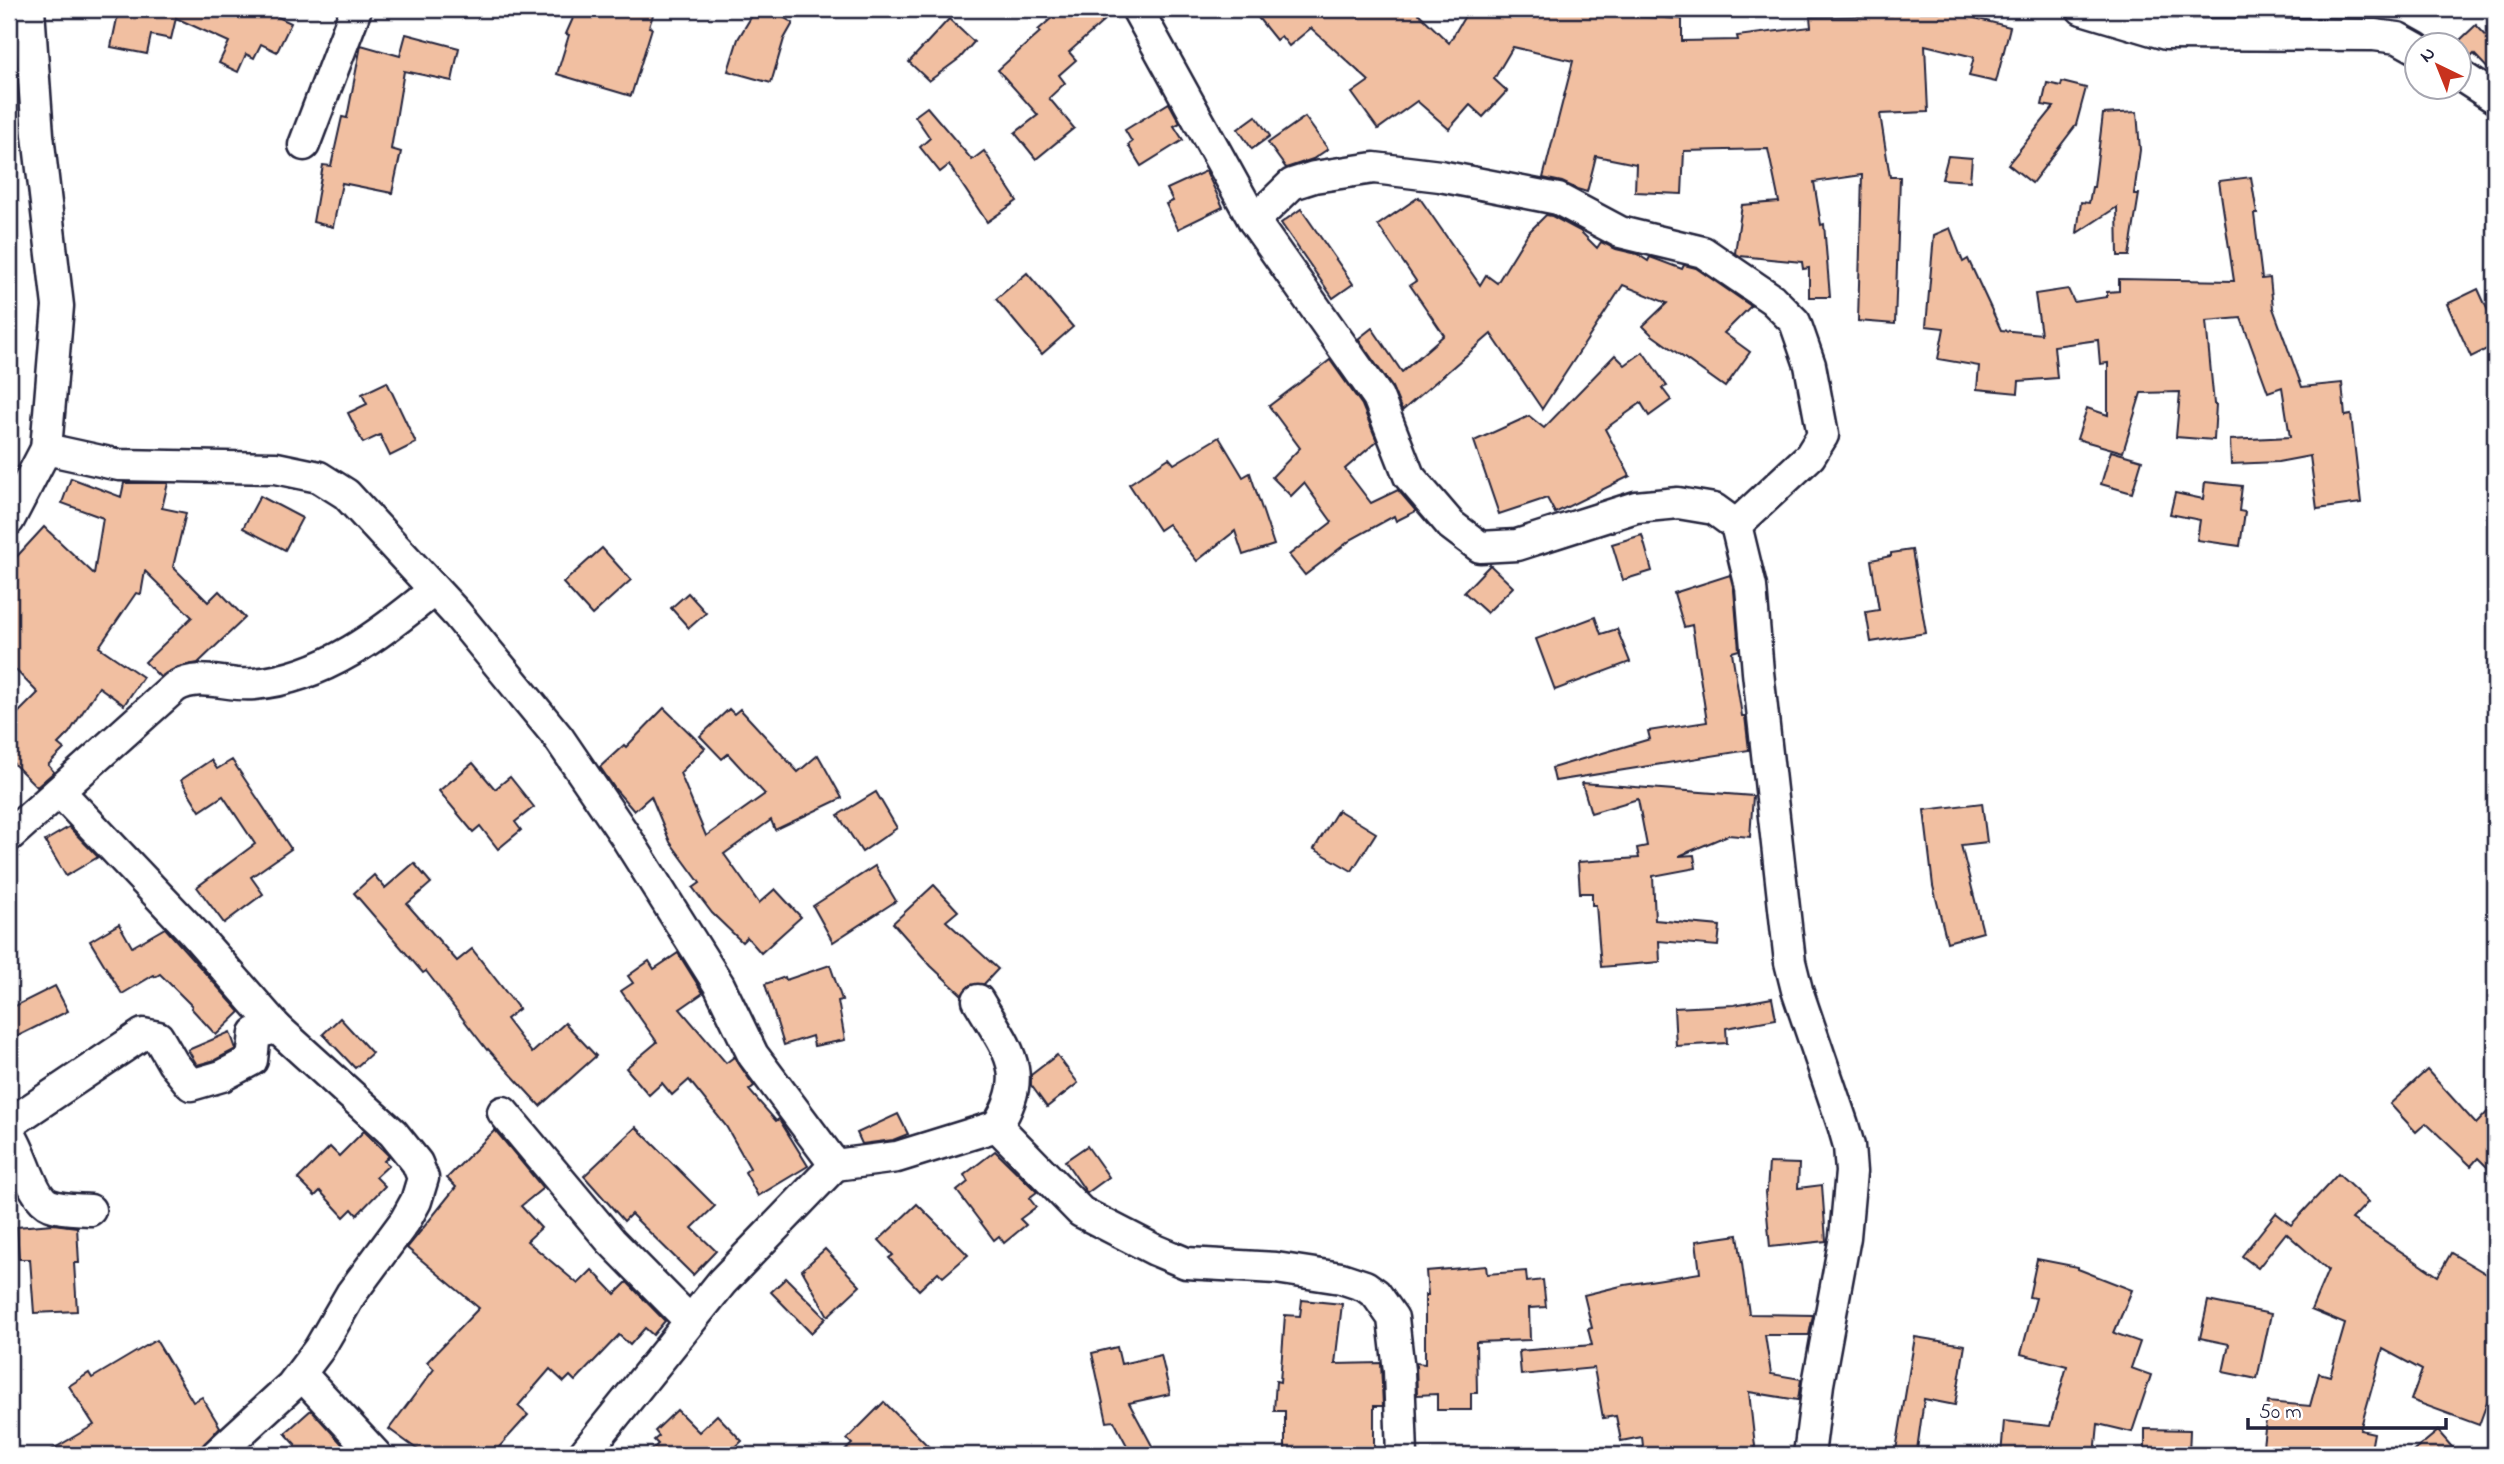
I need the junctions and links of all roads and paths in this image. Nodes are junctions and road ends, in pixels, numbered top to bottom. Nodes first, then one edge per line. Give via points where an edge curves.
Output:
1 (29, 9) edge
2 (356, 9) edge
3 (1137, 9) edge
4 (2082, 9) edge
5 (2402, 40) edge
6 (20, 47) edge
7 (2472, 83) edge
8 (2495, 98) edge
9 (304, 145) dead end
10 (1254, 221) junction
11 (46, 449) junction
12 (9, 520) edge
13 (1736, 525) junction
14 (434, 590) junction
15 (60, 792) junction
16 (9, 836) edge
17 (978, 1000) dead end
18 (277, 1028) junction
19 (503, 1112) dead end
20 (9, 1124) edge
21 (997, 1126) junction
22 (9, 1133) edge
23 (835, 1165) junction
24 (90, 1210) dead end
25 (690, 1321) junction
26 (301, 1374) junction
27 (216, 1455) edge
28 (376, 1455) edge
29 (583, 1455) edge
30 (1402, 1455) edge
31 (1809, 1455) edge

1 - 6 street
2 - 9 street
3 - 10 street
4 - 5 street via 2166,34 2374,35
6 - 11 street via 38,135 58,306
7 - 8 street
10 - 13 street via 1378,397 1409,476 1451,525 1480,547 1517,545 1636,507 1678,503 1714,509
10 - 13 street via 1292,184 1374,168 1558,199 1620,232 1703,252 1772,299 1795,322 1811,365 1823,435 1810,456
11 - 12 street
11 - 14 street via 119,465 276,468 319,477 346,494
13 - 31 street via 1751,587 1790,962 1849,1146 1850,1200
14 - 15 street via 403,616 324,666 251,685 206,680 180,684
14 - 23 street via 565,747 719,985 753,1055
15 - 16 street
15 - 18 street
17 - 21 street via 1012,1059 1015,1086 1009,1108
18 - 20 street via 255,1033 252,1060 191,1085 158,1037 144,1034
18 - 26 street via 393,1133 418,1163 423,1178 405,1221 351,1294
19 - 25 street via 611,1241
21 - 23 street via 897,1157
21 - 30 street via 1081,1212 1155,1250 1186,1263 1276,1268 1341,1278 1376,1294 1393,1318
22 - 24 street via 43,1201
23 - 25 street via 730,1272
25 - 29 street
26 - 27 street
26 - 28 street

